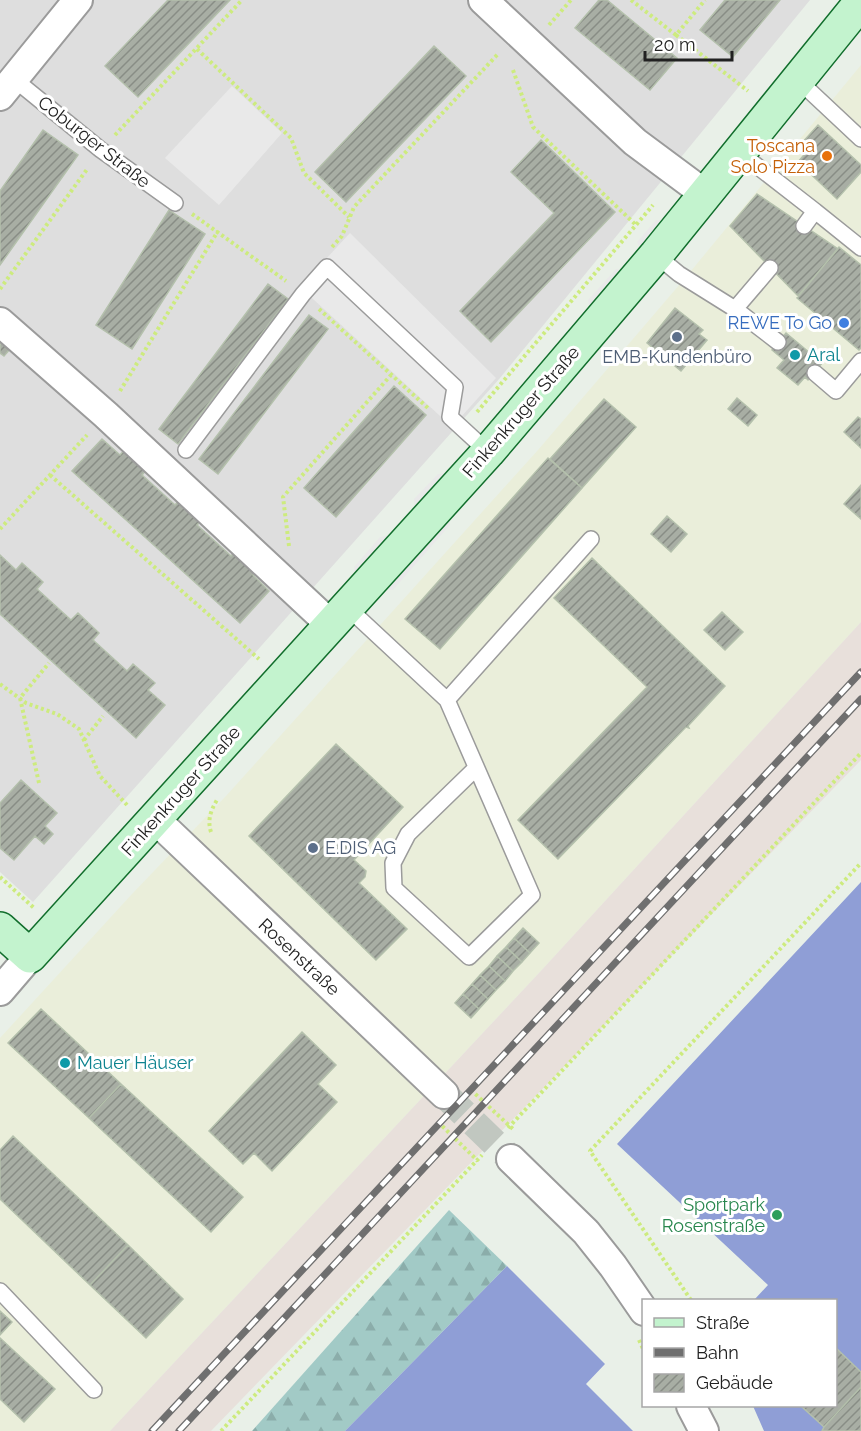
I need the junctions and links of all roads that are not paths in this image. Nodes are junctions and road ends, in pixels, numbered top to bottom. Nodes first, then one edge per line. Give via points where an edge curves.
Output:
1 (78, 0) edge
2 (483, 0) edge
3 (861, 2) edge
4 (798, 80) junction
5 (7, 88) edge
6 (861, 139) edge
7 (739, 152) junction
8 (705, 194) junction
9 (175, 203) road end
10 (815, 211) junction
11 (804, 226) dead end
12 (861, 248) edge
13 (656, 255) junction
14 (770, 268) dead end
15 (735, 309) junction
16 (0, 322) edge
17 (778, 342) dead end
18 (861, 361) edge
19 (815, 373) dead end
20 (186, 450) dead end
21 (488, 452) junction
22 (591, 539) dead end
23 (339, 616) junction
24 (447, 700) junction
25 (476, 768) junction
26 (141, 812) junction
27 (0, 929) edge
28 (30, 956) junction
29 (0, 991) edge
30 (444, 1094) tunnel mouth
31 (511, 1159) tunnel mouth
32 (0, 1291) edge
33 (642, 1308) edge
34 (94, 1390) dead end
35 (692, 1407) edge
36 (704, 1431) edge

1 - 5 street, Coburger Straße
2 - 8 street via 511,39 635,142
3 - 4 street, Finkenkruger Straße
4 - 6 lane
4 - 7 street, Finkenkruger Straße
5 - 9 lane, Coburger Straße
7 - 8 street, Finkenkruger Straße
7 - 10 lane
8 - 13 street, Finkenkruger Straße
10 - 11 lane
10 - 12 lane
13 - 15 lane
13 - 21 street, Finkenkruger Straße
14 - 15 lane
15 - 17 lane
16 - 23 street via 295,590
18 - 19 lane via 836,391
20 - 21 lane via 327,267 455,387 450,417
21 - 23 street, Finkenkruger Straße
22 - 24 lane
23 - 24 lane
23 - 26 street, Finkenkruger Straße
24 - 25 lane
25 - 25 lane via 532,895 469,957 394,888 393,863 408,834
26 - 28 street, Finkenkruger Straße
26 - 30 street, Rosenstraße
27 - 28 street
28 - 29 street, Finkenkruger Straße
31 - 33 street via 586,1232
32 - 34 lane
35 - 36 street

